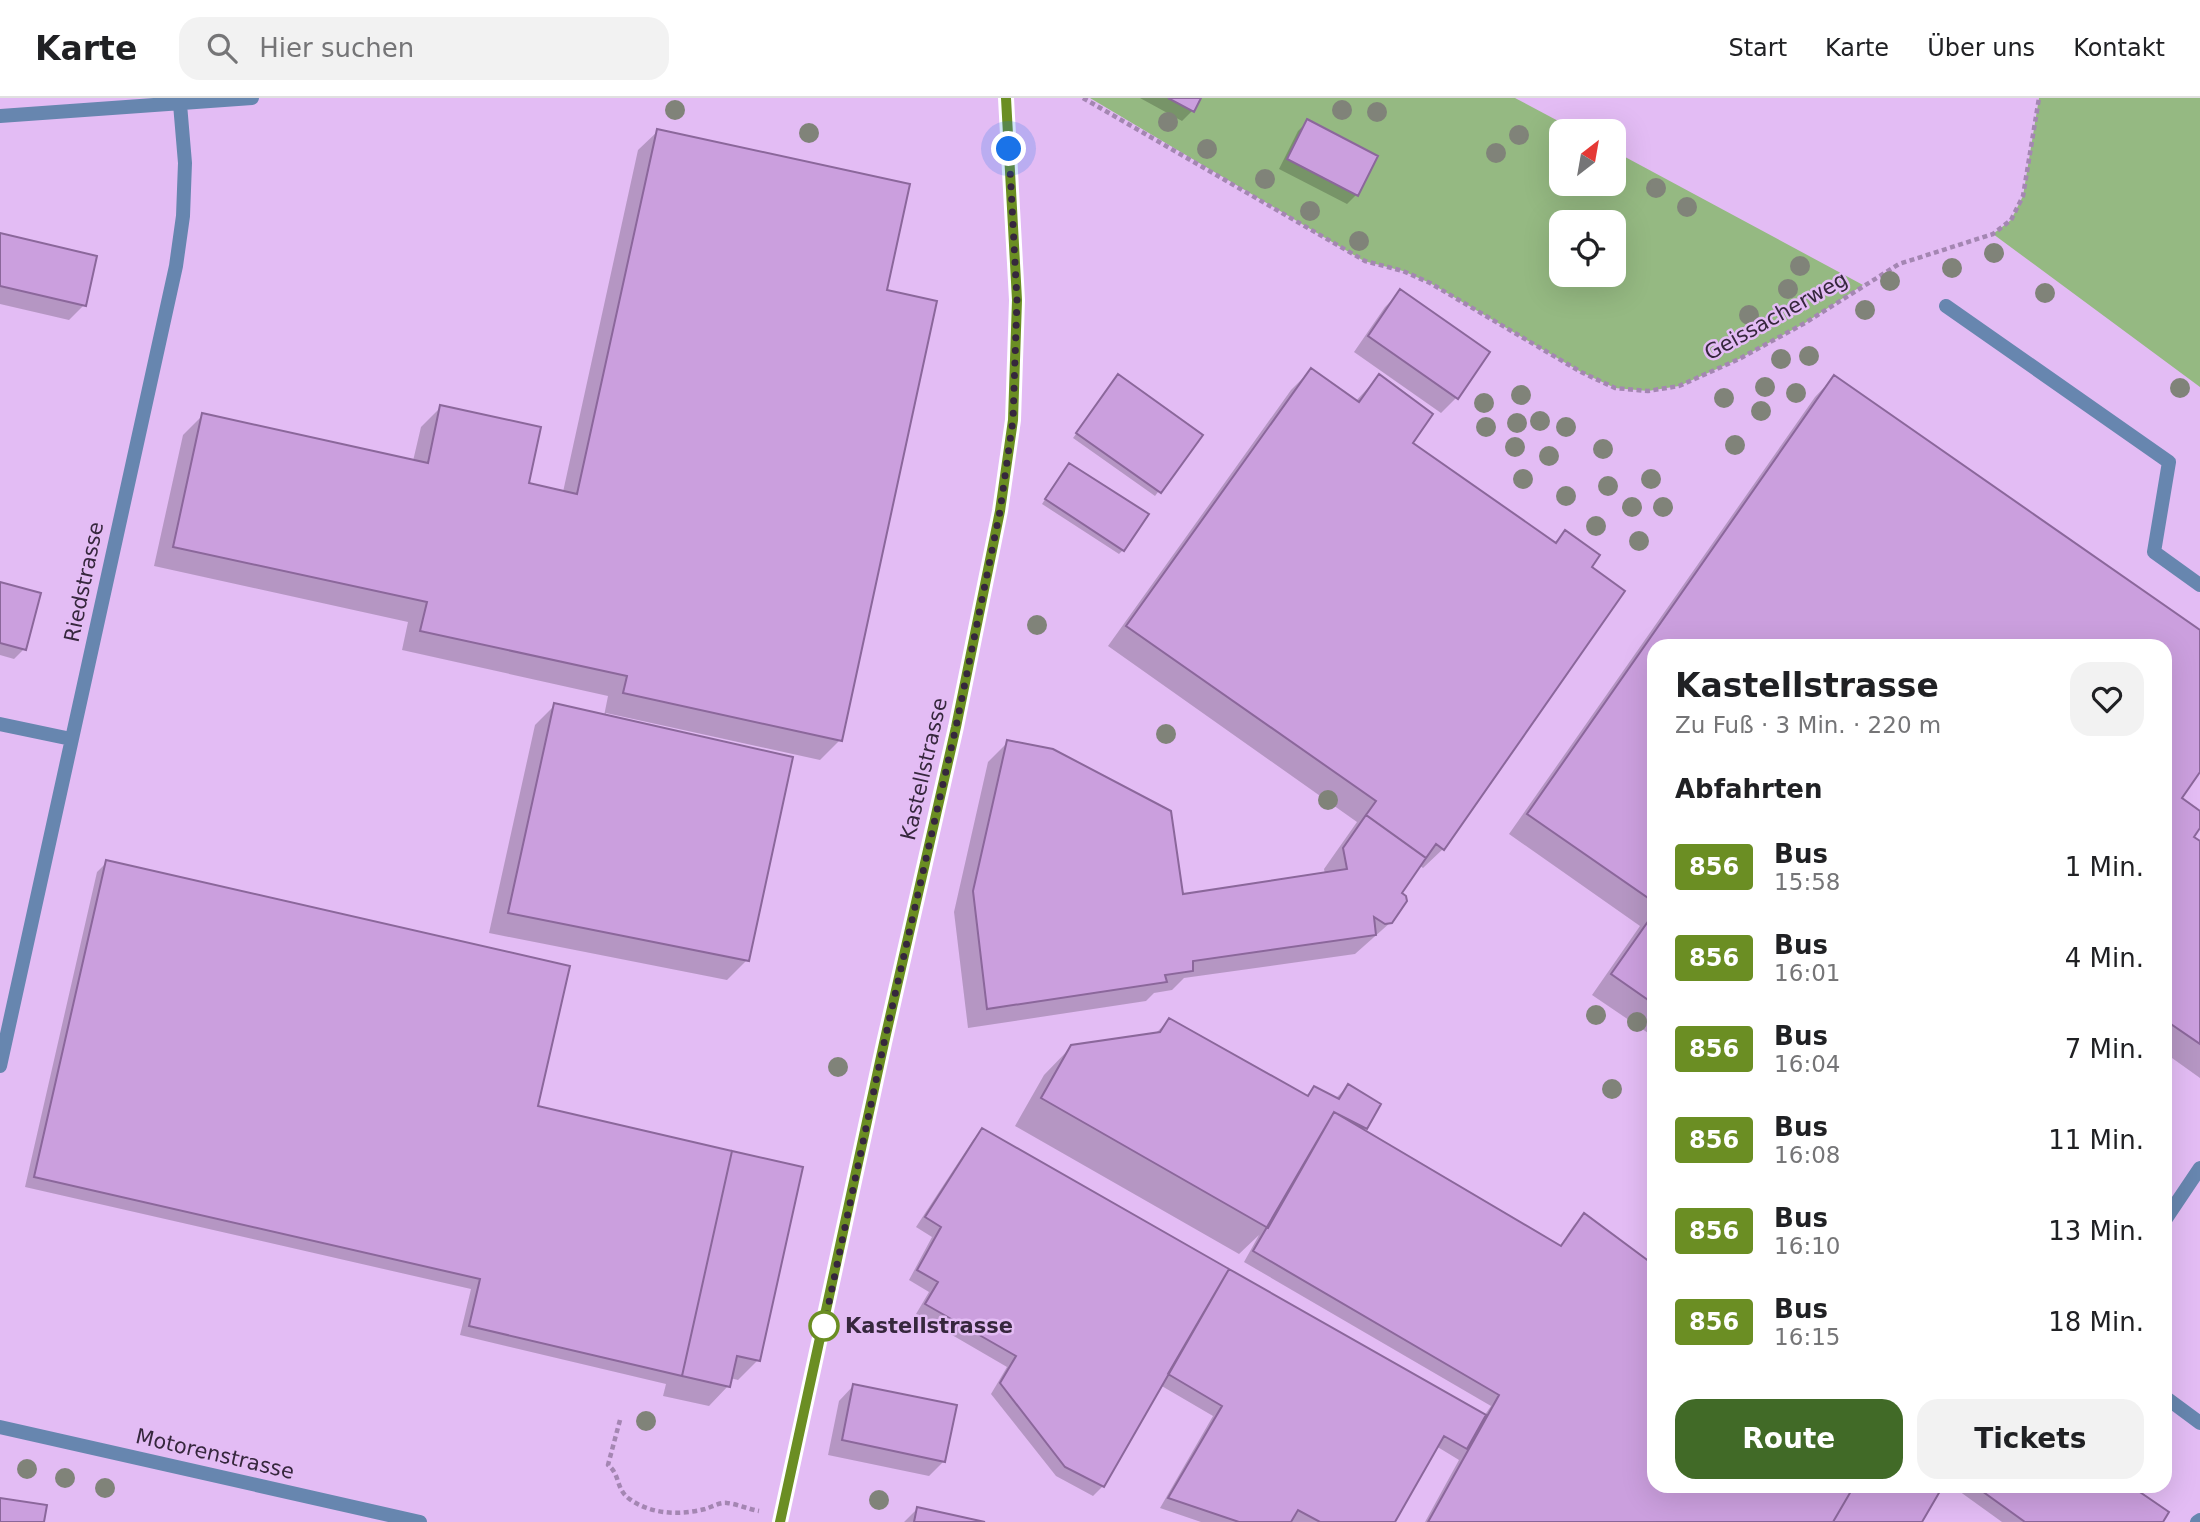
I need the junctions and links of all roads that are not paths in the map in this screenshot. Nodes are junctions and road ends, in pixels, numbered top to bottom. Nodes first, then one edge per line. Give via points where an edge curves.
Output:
1 (252, 98) edge
2 (1006, 98) edge
3 (180, 104) junction
4 (0, 116) edge
5 (1946, 306) dead end
6 (2200, 585) edge
7 (0, 724) edge
8 (71, 739) junction
9 (0, 1066) edge
10 (2200, 1168) edge
11 (2172, 1210) edge
12 (2172, 1402) edge
13 (2200, 1423) edge
14 (0, 1427) edge
15 (780, 1520) edge
16 (421, 1522) edge

1 - 3 street
2 - 15 street, Kastellstrasse via 1017,300 1013,420 1000,511
3 - 4 street
3 - 8 street, Riedstrasse via 184,177 176,266
5 - 6 street via 2169,462 2154,552
7 - 8 street
8 - 9 street, Riedstrasse
10 - 11 street
12 - 13 street
14 - 16 street, Motorenstrasse

